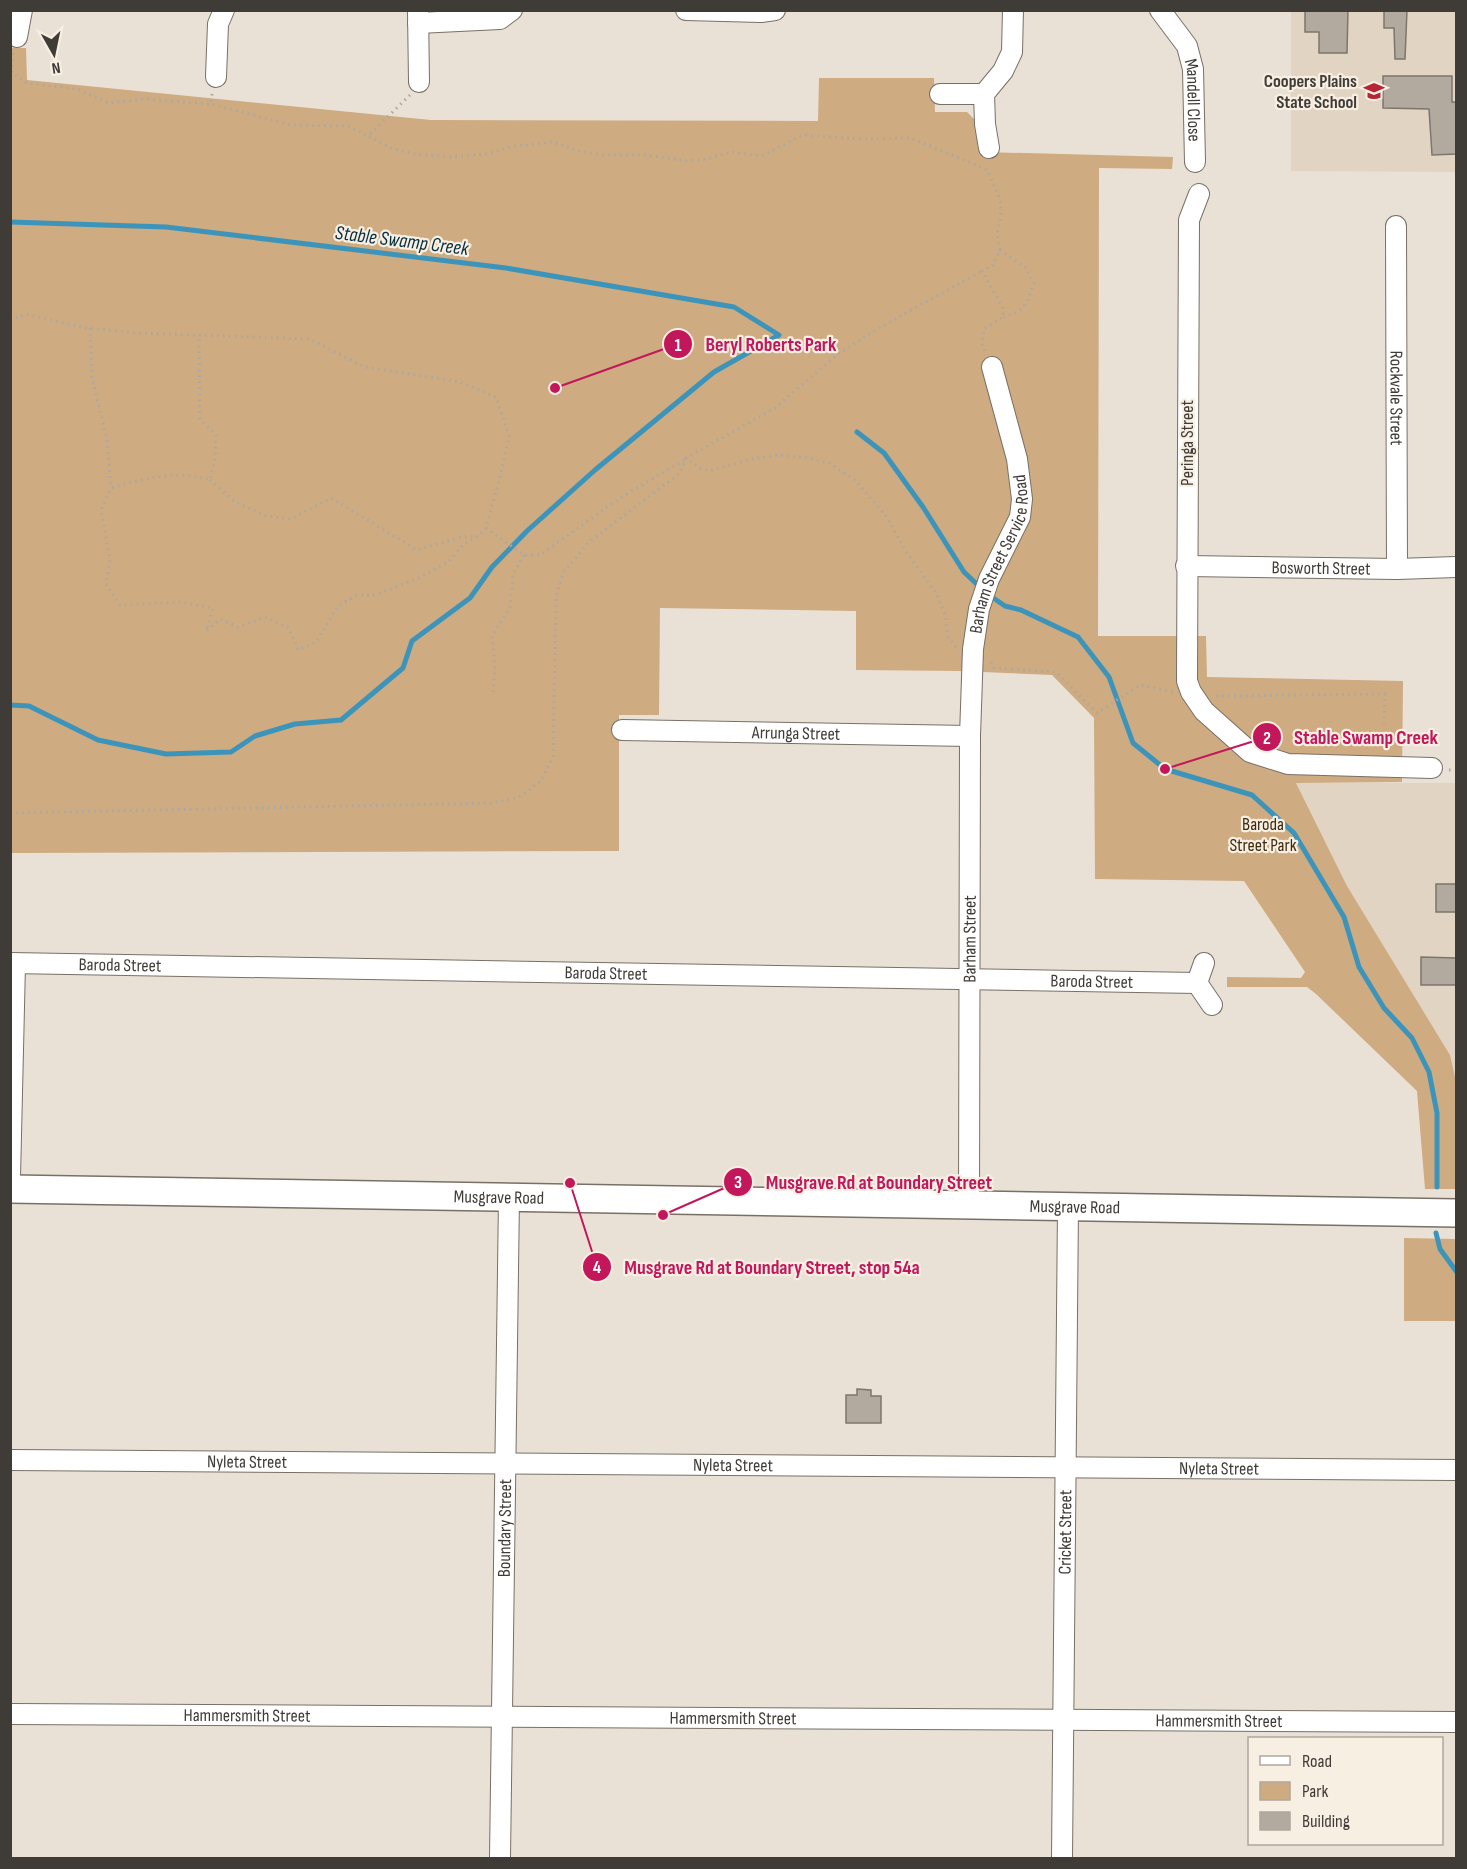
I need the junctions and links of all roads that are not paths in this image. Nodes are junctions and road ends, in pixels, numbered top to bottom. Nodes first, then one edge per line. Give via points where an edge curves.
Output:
1 (22, 10) edge
2 (224, 10) edge
3 (512, 10) edge
4 (686, 10) edge
5 (775, 10) edge
6 (1013, 10) edge
7 (1162, 11) edge
8 (418, 17) edge
9 (17, 37) road end
10 (216, 76) road end
11 (418, 82) road end
12 (940, 93) dead end
13 (984, 94) junction
14 (989, 148) road end
15 (1195, 162) dead end
16 (1199, 194) dead end
17 (1396, 226) dead end
18 (992, 367) road end
19 (1186, 566) junction
20 (1456, 567) edge
21 (1397, 569) junction
22 (972, 674) joint
23 (622, 730) dead end
24 (970, 736) junction
25 (1432, 768) dead end
26 (13, 963) edge
27 (1204, 963) dead end
28 (968, 979) junction
29 (1197, 983) junction
30 (1212, 1005) dead end
31 (10, 1178) edge
32 (10, 1189) edge
33 (509, 1197) junction
34 (969, 1205) junction
35 (1068, 1206) junction
36 (1456, 1213) edge
37 (10, 1460) edge
38 (505, 1463) junction
39 (1065, 1467) junction
40 (1456, 1470) edge
41 (10, 1714) edge
42 (502, 1717) junction
43 (1063, 1720) junction
44 (1456, 1722) edge
45 (500, 1858) edge
46 (1062, 1858) edge

1 - 9 street
2 - 10 street via 218,24
3 - 8 street via 500,19
4 - 5 street
6 - 13 street via 1012,52 1003,71
7 - 15 street, Mandell Close via 1187,46 1193,69
8 - 11 street
12 - 13 street
13 - 14 street
16 - 19 street, Peringa Street via 1189,220
17 - 21 street, Rockvale Street
18 - 22 street, Barham Street Service Road via 1017,459 1022,499 1020,517 989,579 979,609
19 - 21 street, Bosworth Street
19 - 25 street, Peringa Street via 1186,681 1204,711 1250,752 1288,765
20 - 21 street, Bosworth Street
22 - 24 street, Barham Street
23 - 24 street, Arrunga Street
24 - 28 street, Barham Street
26 - 28 street, Baroda Street
26 - 31 street
27 - 29 street
28 - 29 street, Baroda Street
28 - 34 street, Barham Street
29 - 30 street
32 - 33 street, Musgrave Road
33 - 34 street, Musgrave Road
33 - 38 street, Boundary Street
34 - 35 street, Musgrave Road
35 - 36 street, Musgrave Road
35 - 39 street, Cricket Street
37 - 38 street, Nyleta Street
38 - 39 street, Nyleta Street
38 - 42 street, Boundary Street
39 - 40 street, Nyleta Street
39 - 43 street, Cricket Street
41 - 42 street, Hammersmith Street
42 - 43 street, Hammersmith Street
42 - 45 street, Boundary Street
43 - 44 street, Hammersmith Street
43 - 46 street, Cricket Street

